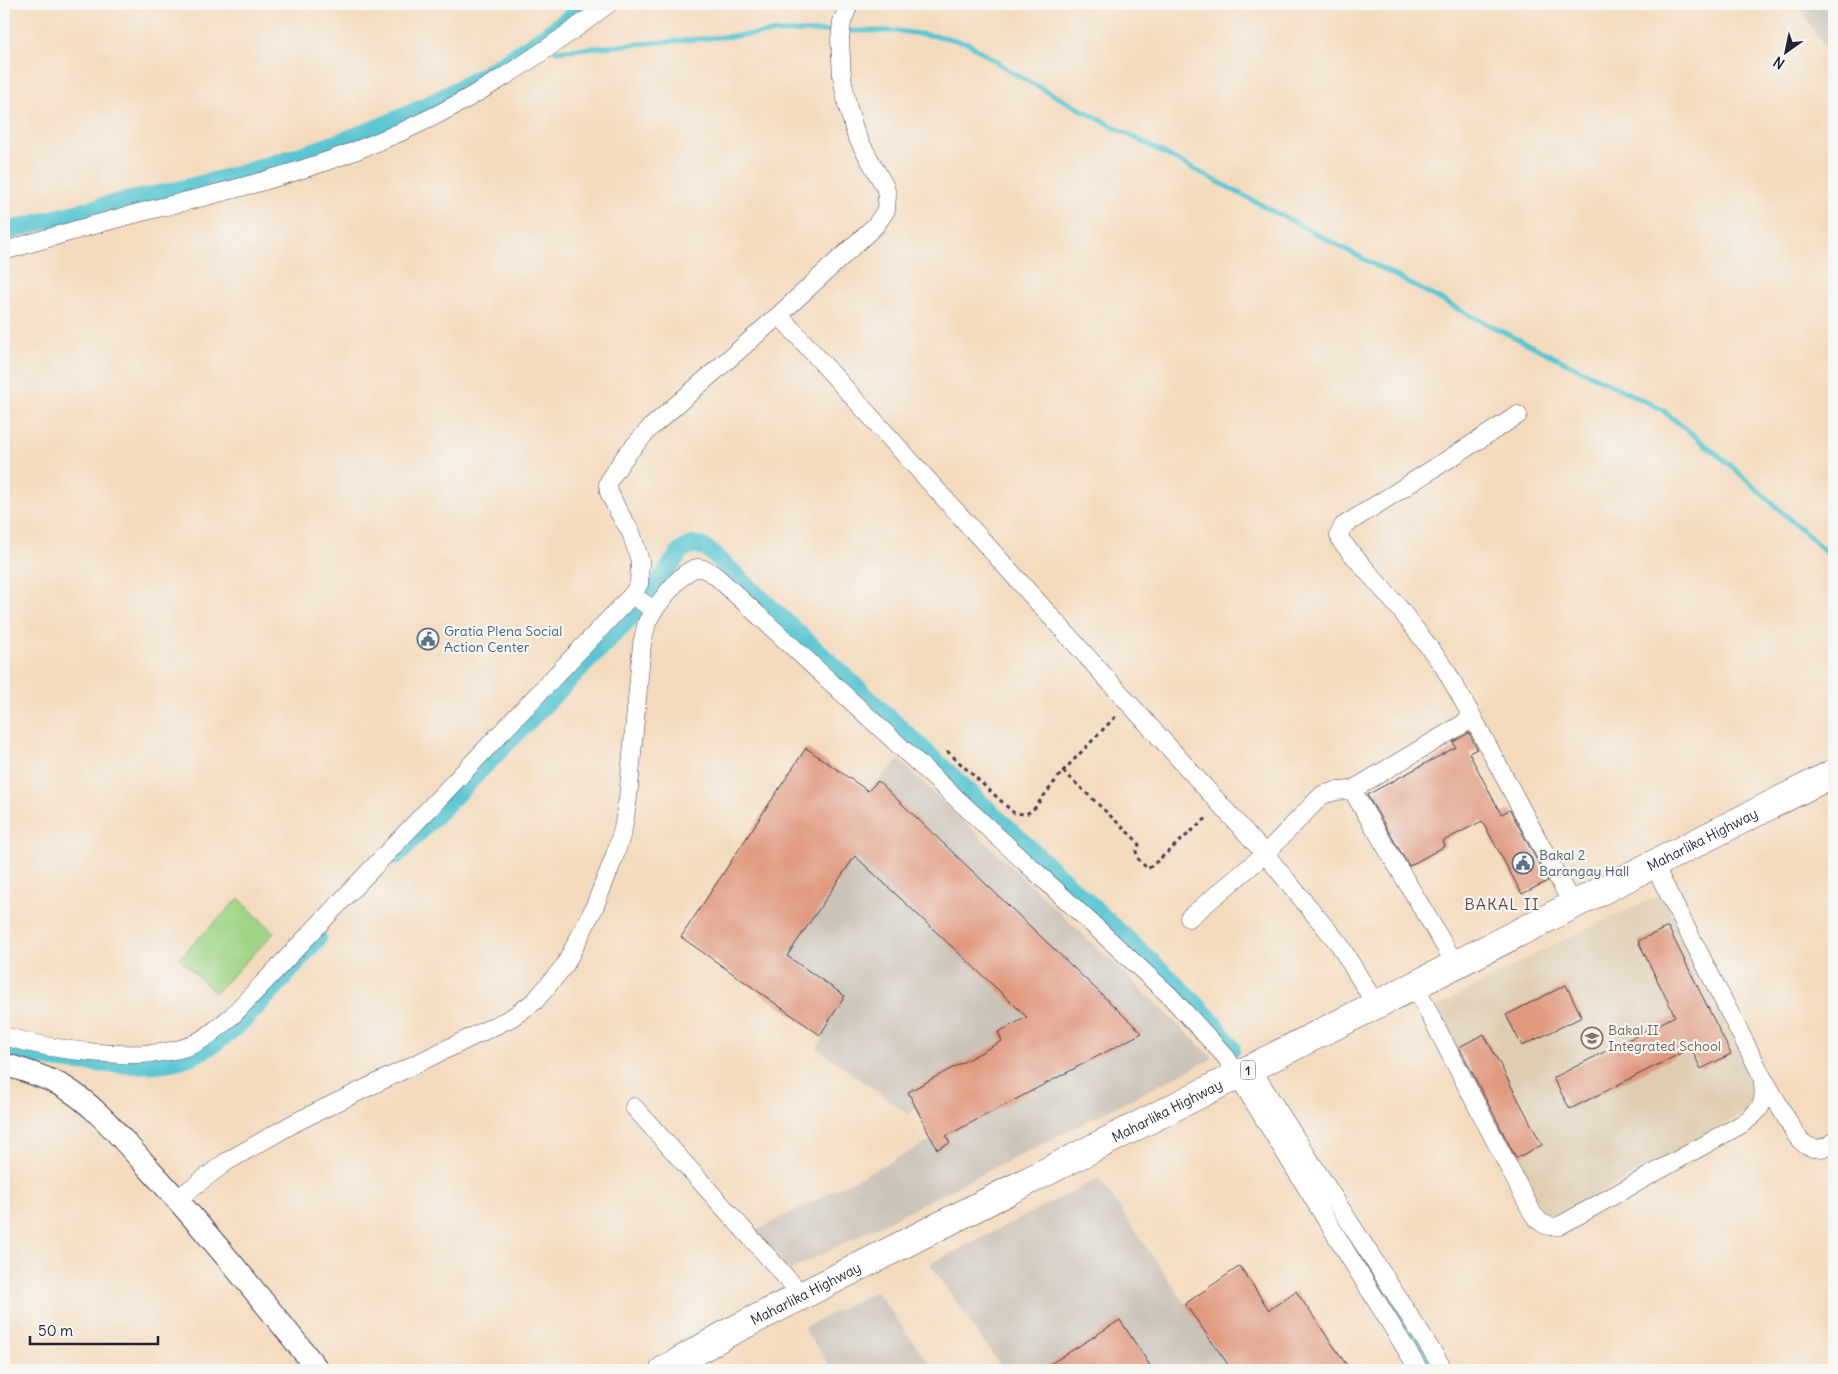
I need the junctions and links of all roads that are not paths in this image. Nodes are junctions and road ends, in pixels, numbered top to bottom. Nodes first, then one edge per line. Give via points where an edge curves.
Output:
1 (608, 4) edge
2 (849, 4) edge
3 (1830, 4) edge
4 (1834, 11) edge
5 (4, 251) edge
6 (778, 316) junction
7 (1518, 415) dead end
8 (632, 595) junction
9 (654, 610) junction
10 (1473, 718) junction
11 (1834, 773) edge
12 (1352, 790) junction
13 (1265, 854) junction
14 (1654, 865) junction
15 (1573, 906) junction
16 (1189, 918) dead end
17 (1456, 965) junction
18 (1415, 986) junction
19 (1376, 1005) junction
20 (4, 1036) edge
21 (4, 1064) edge
22 (1244, 1072) junction
23 (1762, 1076) junction
24 (634, 1107) dead end
25 (1834, 1141) edge
26 (177, 1199) junction
27 (802, 1295) junction
28 (318, 1370) edge
29 (664, 1370) edge
30 (1419, 1370) edge
31 (1444, 1370) edge

1 - 5 street via 491,85 415,126 375,143 251,185
2 - 6 street via 840,39 847,104 854,130 886,187 887,203 876,225
3 - 4 lane
6 - 8 street via 650,428 632,447 611,478 609,492 631,532 640,561 640,579
6 - 13 street
7 - 10 street via 1343,526 1339,532 1341,541 1432,650
8 - 9 street
8 - 20 street via 232,1016 208,1036 189,1046 143,1054 46,1046
9 - 22 street via 692,569 701,568 717,577 1169,995
9 - 26 street via 647,622 642,644 628,798 621,836 594,908 560,973 535,1001 511,1018 296,1122 226,1162
10 - 12 street
10 - 15 street
11 - 14 highway, Maharlika Highway / 1
12 - 13 street via 1322,795
12 - 17 street
13 - 16 street
13 - 19 street via 1339,944
14 - 15 highway, Maharlika Highway / 1
14 - 23 street
15 - 17 highway, Maharlika Highway / 1
17 - 18 highway, Maharlika Highway / 1
18 - 19 highway, Maharlika Highway / 1
18 - 23 street via 1533,1214 1550,1227 1562,1224 1749,1119 1763,1104
19 - 22 highway, Maharlika Highway / 1
21 - 26 street via 52,1080 76,1095 98,1114
22 - 27 highway, Maharlika Highway / 1
22 - 30 street
22 - 31 street
23 - 25 street via 1803,1143 1817,1149
24 - 27 street
26 - 28 street
27 - 29 highway, Maharlika Highway / 1

